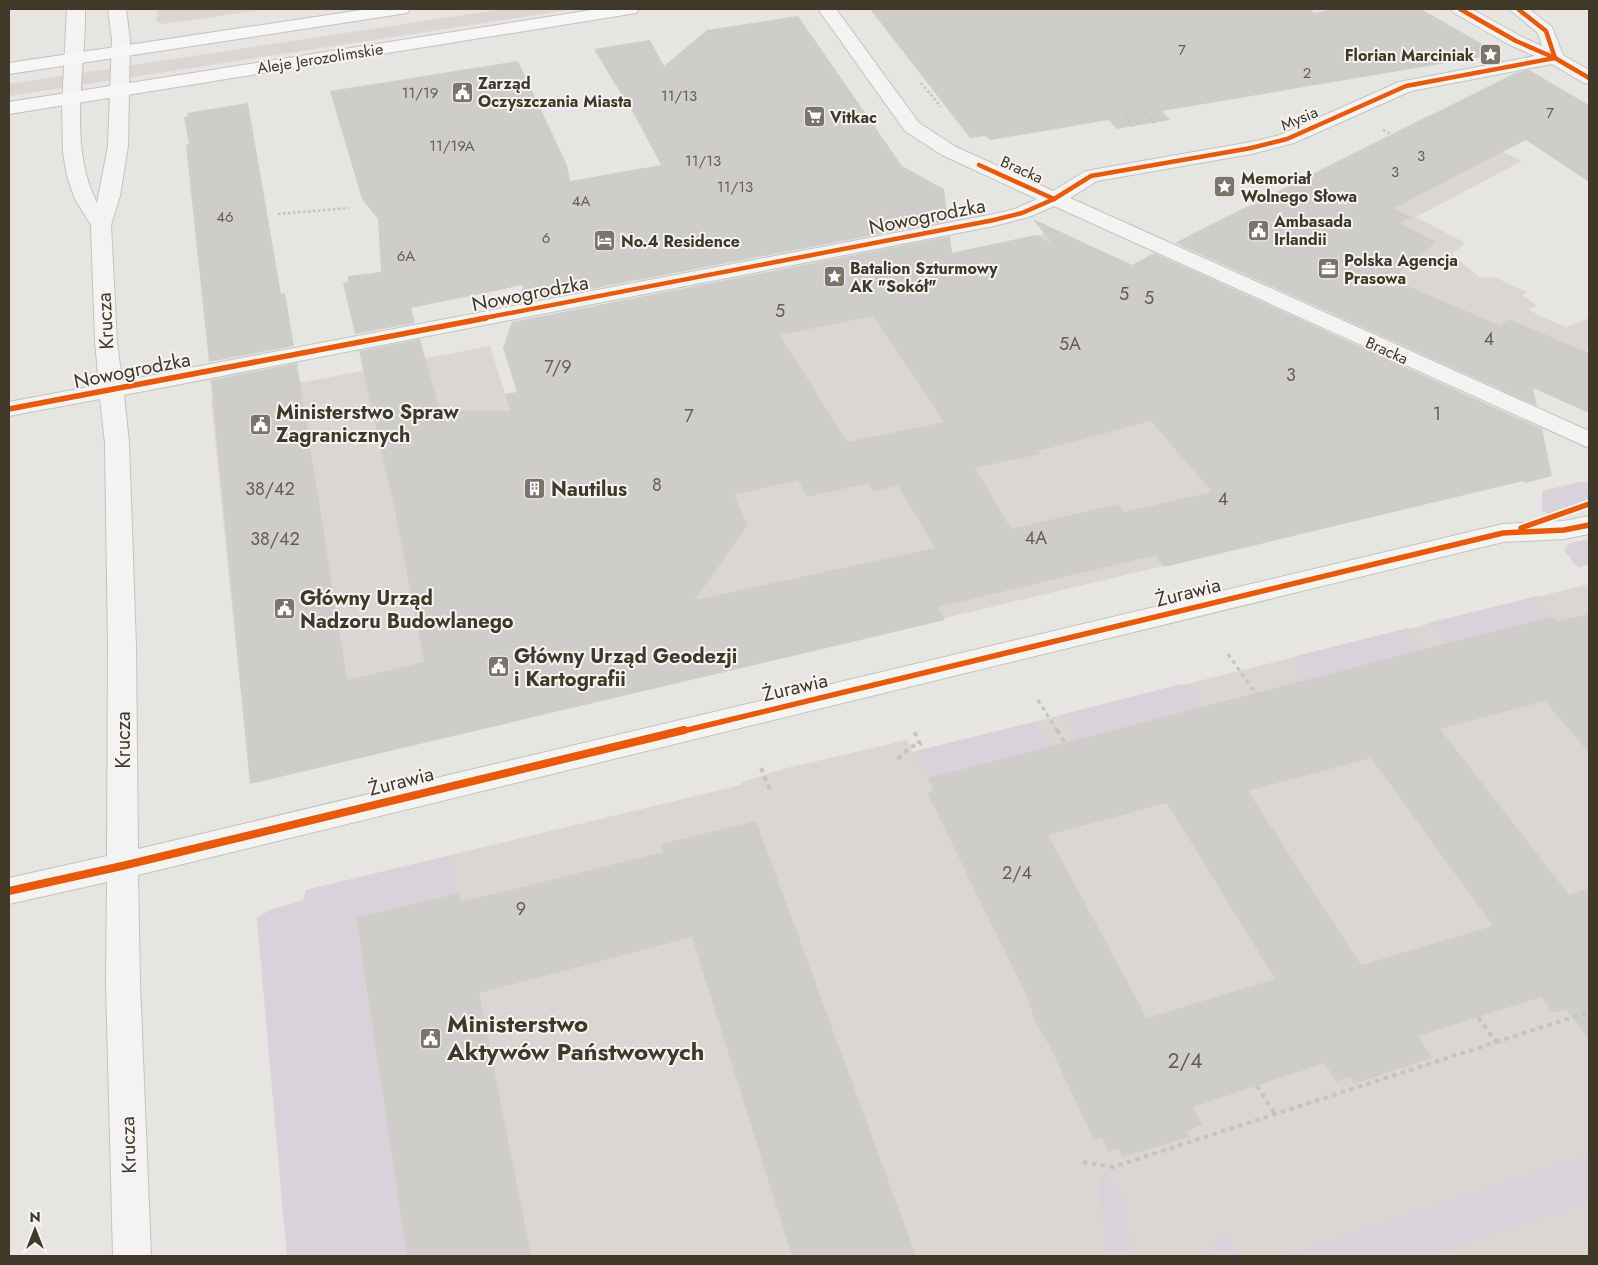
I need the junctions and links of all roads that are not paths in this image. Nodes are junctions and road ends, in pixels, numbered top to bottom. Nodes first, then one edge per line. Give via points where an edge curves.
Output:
1 (76, 9) edge
2 (118, 9) edge
3 (401, 9) edge
4 (630, 9) edge
5 (827, 9) edge
6 (1460, 9) edge
7 (1518, 9) edge
8 (121, 52) junction
9 (76, 58) junction
10 (1555, 58) junction
11 (9, 69) edge
12 (1589, 78) edge
13 (120, 91) junction
14 (72, 98) junction
15 (9, 108) edge
16 (1054, 199) junction
17 (101, 225) junction
18 (111, 391) junction
19 (9, 410) edge
20 (1589, 440) edge
21 (1589, 525) edge
22 (122, 866) junction
23 (9, 891) edge
24 (132, 1256) edge

1 - 9 street, Krucza
2 - 8 street, Krucza
3 - 8 main road, Aleje Jerozolimskie
4 - 13 main road, Aleje Jerozolimskie
5 - 16 street, Bracka via 919,134
6 - 10 street via 1516,42
7 - 10 street via 1546,31
8 - 9 main road, Aleje Jerozolimskie
8 - 13 street, Krucza
9 - 11 main road, Aleje Jerozolimskie
9 - 14 street, Krucza
10 - 12 street
10 - 16 street, Mysia via 1406,86 1275,143 1101,174 1084,180
13 - 14 main road, Aleje Jerozolimskie
13 - 17 street, Krucza via 118,146 110,196
14 - 15 main road, Aleje Jerozolimskie
14 - 17 street, Krucza via 72,153 85,199
16 - 18 street, Nowogrodzka via 1022,213 994,220
16 - 20 street, Bracka
17 - 18 street, Krucza
18 - 19 street, Nowogrodzka
18 - 22 street, Krucza via 117,443 122,646
21 - 22 street, Żurawia via 1564,530 1502,533
22 - 23 street, Żurawia
22 - 24 street, Krucza

